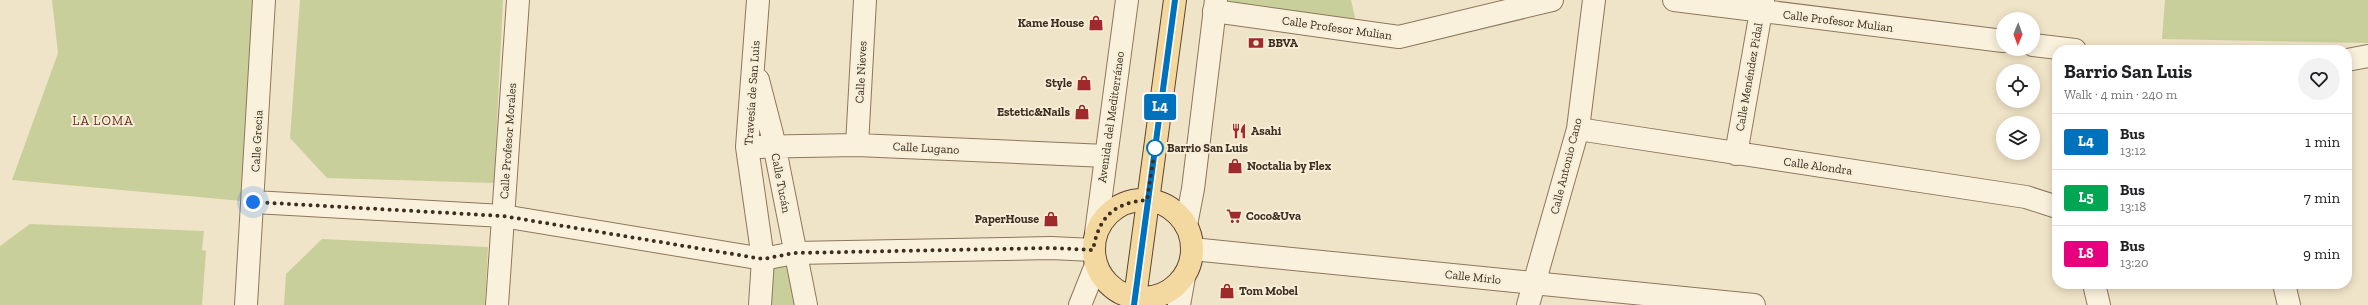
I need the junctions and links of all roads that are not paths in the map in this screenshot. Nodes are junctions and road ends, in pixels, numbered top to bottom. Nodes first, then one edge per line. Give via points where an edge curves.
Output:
1 (264, 0) edge
2 (518, 0) edge
3 (758, 0) edge
4 (865, 0) edge
5 (1127, 0) edge
6 (1175, 0) edge
7 (1552, 0) edge
8 (1594, 0) edge
9 (1674, 0) edge
10 (1215, 5) edge
11 (1762, 6) edge
12 (1996, 40) edge
13 (2040, 46) edge
14 (2052, 47) edge
15 (2368, 56) edge
16 (2352, 59) edge
17 (753, 62) junction
18 (1578, 129) junction
19 (857, 145) junction
20 (774, 146) junction
21 (747, 147) junction
22 (1736, 154) junction
23 (1106, 156) junction
24 (1147, 200) junction
25 (253, 202) junction
26 (2052, 205) edge
27 (503, 216) junction
28 (1186, 225) junction
29 (1192, 249) junction
30 (1095, 250) junction
31 (794, 253) junction
32 (763, 259) junction
33 (1184, 277) junction
34 (1534, 283) junction
35 (2095, 289) edge
36 (2285, 289) edge
37 (1664, 300) edge
38 (1135, 301) edge
39 (246, 305) edge
40 (497, 305) edge
41 (760, 305) edge
42 (806, 305) edge
43 (1080, 305) edge
44 (1179, 305) edge
45 (1528, 305) edge
46 (1754, 305) edge
47 (2099, 305) edge
48 (2289, 305) edge

1 - 25 street, Calle Grecia
2 - 27 street, Calle Profesor Morales
3 - 17 street, Travesía de San Luis
4 - 19 street, Calle Nieves
5 - 23 street, Avenida del Mediterráneo
6 - 24 main road
7 - 10 street, Calle Profesor Mulian via 1399,37
8 - 18 street, Calle Antonio Cano
9 - 11 street, Calle Profesor Mulian
10 - 28 street, Avenida del Mediterráneo via 1193,189
11 - 12 street, Calle Profesor Mulian
11 - 22 street, Calle Menéndez Pidal
13 - 14 street
15 - 16 street
17 - 20 street, Calle Tucán
17 - 21 street, Travesía de San Luis
18 - 22 street, Calle Alondra
18 - 34 street, Calle Antonio Cano
19 - 20 street, Calle Lugano
19 - 23 street, Calle Lugano
20 - 21 street, Calle Lugano
20 - 31 street, Calle Tucán
21 - 32 street, Travesía de San Luis
22 - 26 street, Calle Alondra via 2026,197
23 - 30 street, Avenida del Mediterráneo
24 - 28 main road, Avenida del Mediterráneo via 1163,204 1176,213
24 - 30 main road, Avenida del Mediterráneo via 1131,202 1116,208 1104,219
24 - 38 main road
25 - 27 street
25 - 39 street, Calle Grecia
27 - 32 street
27 - 40 street, Calle Profesor Morales
28 - 29 main road, Avenida del Mediterráneo via 1191,236
29 - 33 main road, Avenida del Mediterráneo via 1191,261
29 - 34 street, Calle Mirlo
30 - 31 street via 1052,248
30 - 38 main road, Avenida del Mediterráneo via 1105,281
30 - 43 street, Avenida del Mediterráneo
31 - 32 street
31 - 42 street, Calle Tucán
32 - 41 street, Travesía de San Luis
33 - 38 main road, Avenida del Mediterráneo via 1162,294
33 - 44 street, Avenida del Mediterráneo
34 - 37 street, Calle Mirlo
34 - 45 street, Calle Antonio Cano
35 - 47 street
36 - 48 street
37 - 46 street, Calle Mirlo

